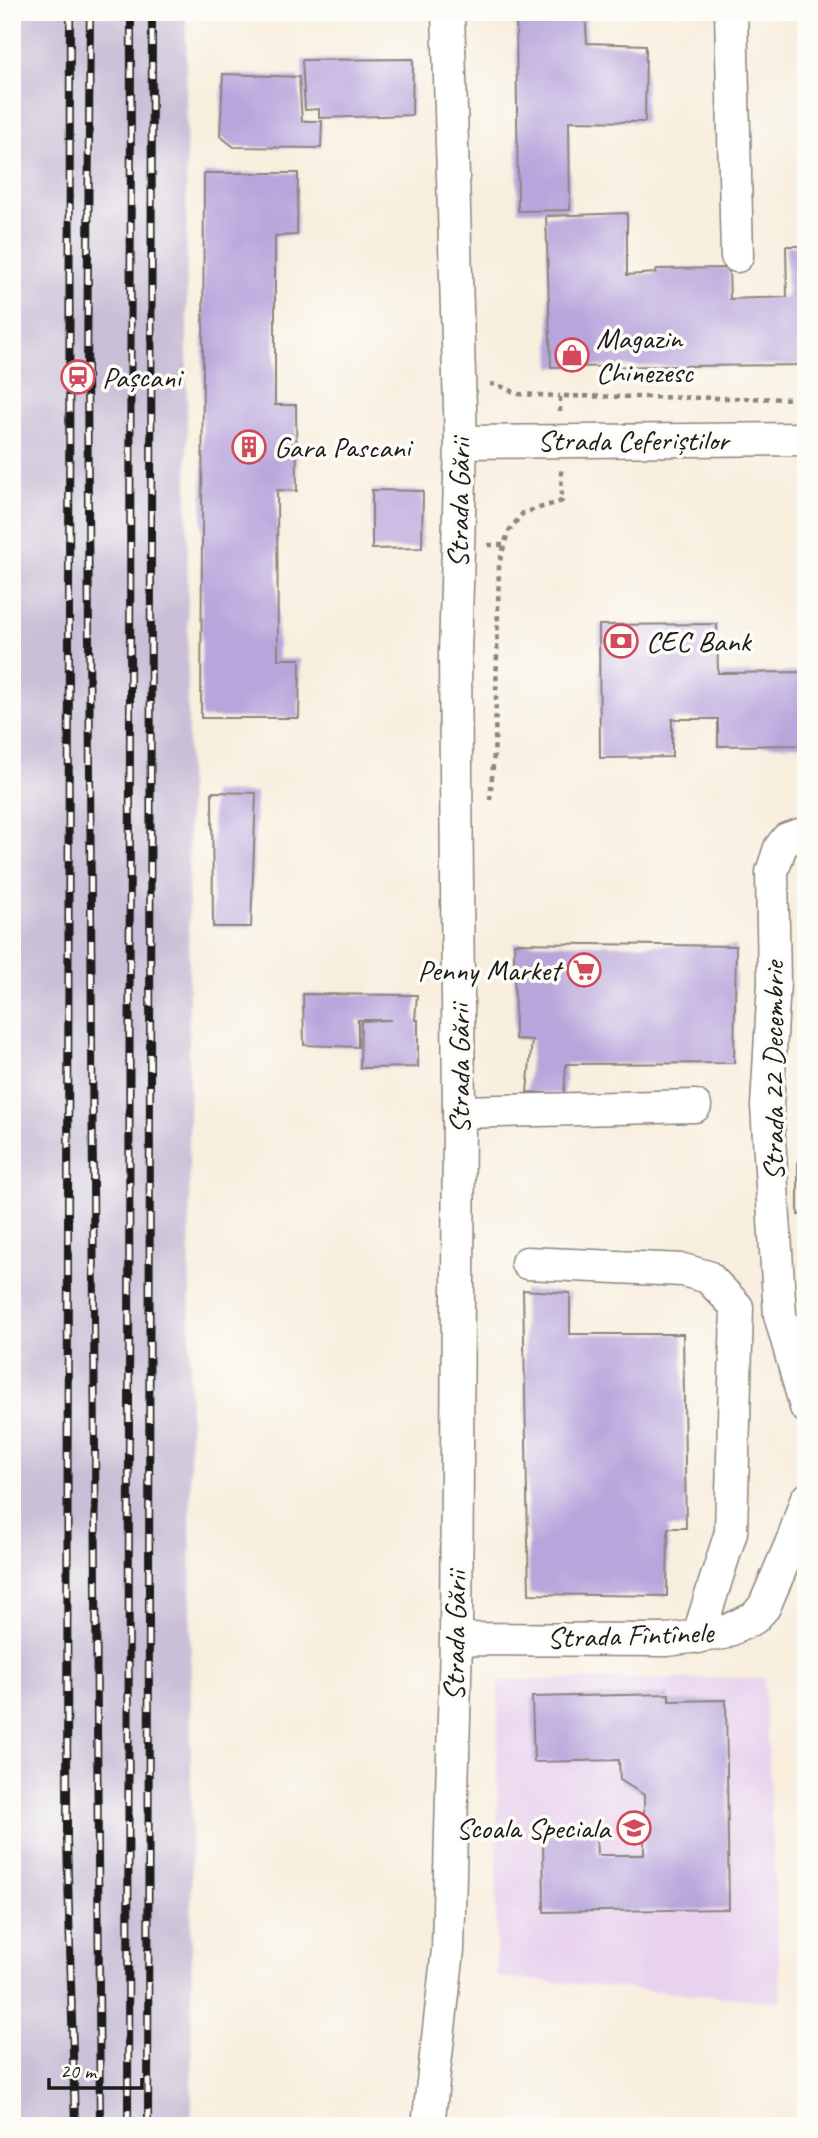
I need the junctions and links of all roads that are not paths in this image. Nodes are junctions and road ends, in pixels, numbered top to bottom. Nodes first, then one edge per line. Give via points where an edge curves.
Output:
1 (448, 12) edge
2 (731, 12) edge
3 (737, 256) dead end
4 (806, 439) edge
5 (461, 442) junction
6 (806, 832) edge
7 (695, 1106) dead end
8 (459, 1112) junction
9 (527, 1263) dead end
10 (806, 1407) edge
11 (806, 1500) edge
12 (698, 1637) junction
13 (456, 1639) junction
14 (428, 2126) edge

1 - 5 street, Strada Gării
2 - 3 street
4 - 5 street, Strada Ceferiștilor
5 - 8 street, Strada Gării via 455,655
6 - 10 street, Strada 22 Decembrie via 780,848 772,872 774,982 767,1106 780,1315
7 - 8 street
8 - 13 street, Strada Gării
9 - 12 street via 683,1270 708,1277 737,1307 731,1532
11 - 12 street, Strada Fîntînele via 764,1607 740,1626
12 - 13 street, Strada Fîntînele
13 - 14 street, Strada Gării via 449,1950

